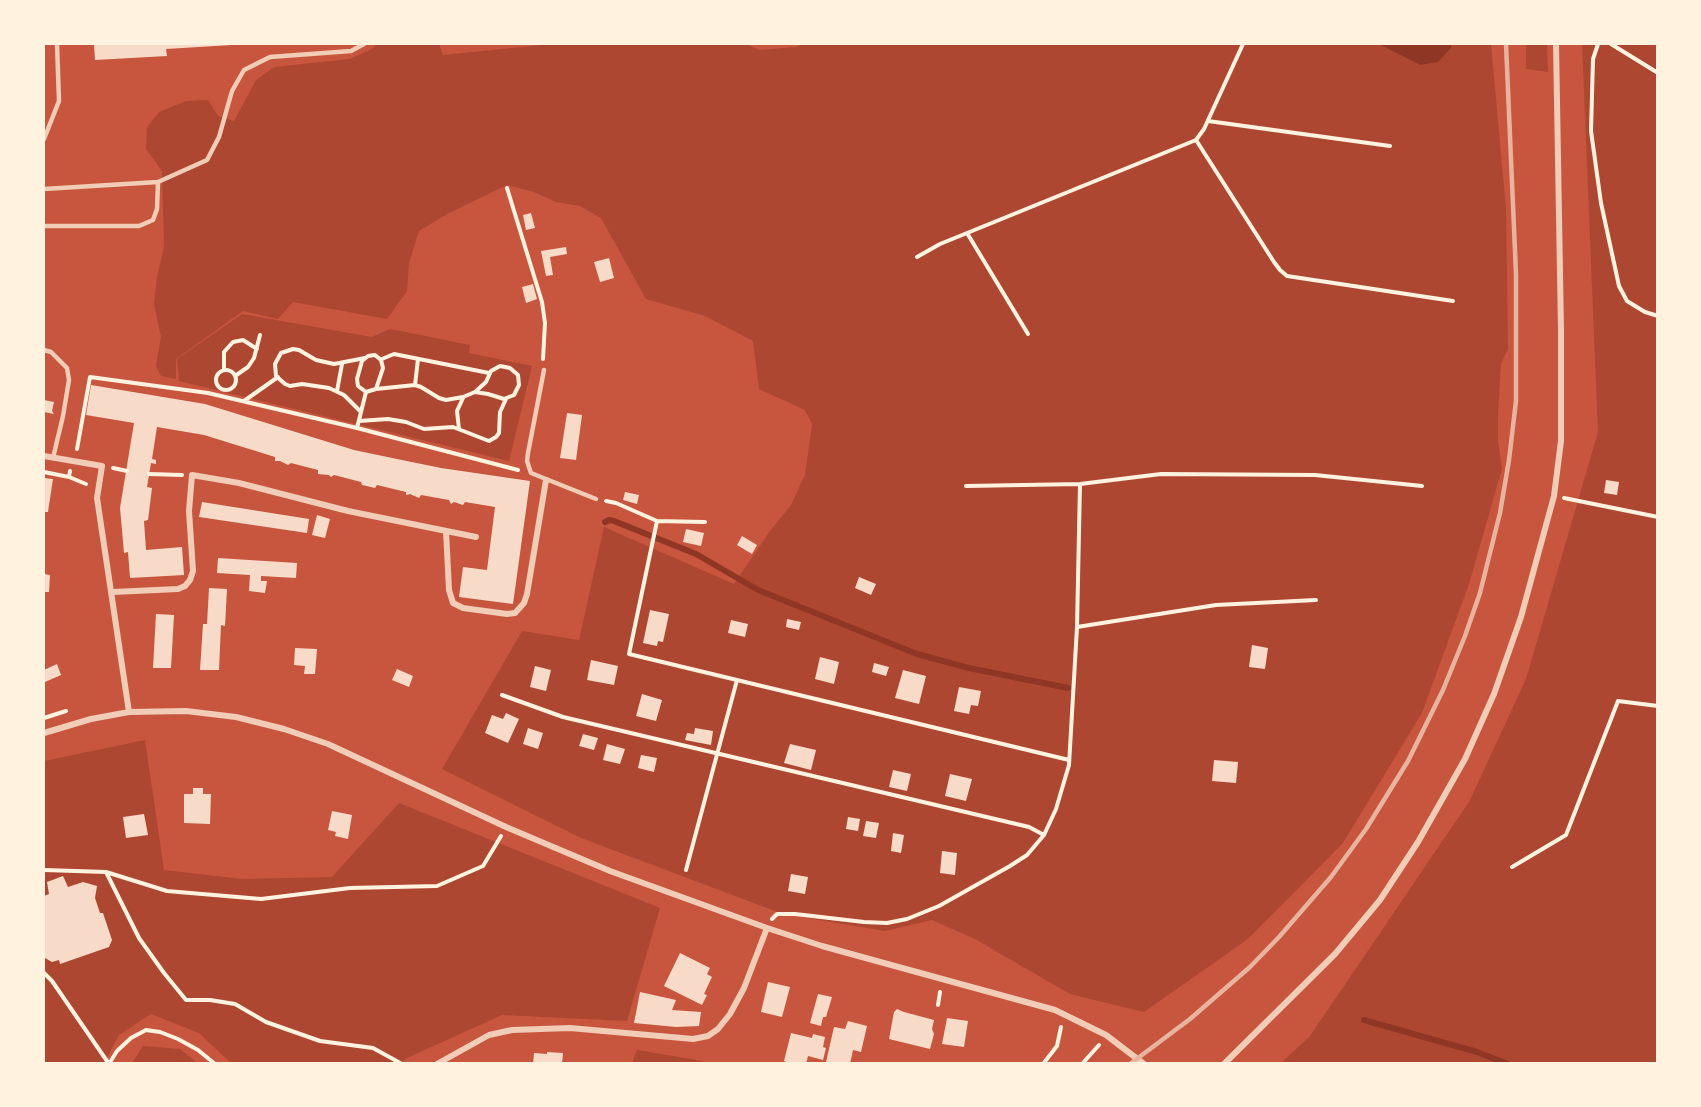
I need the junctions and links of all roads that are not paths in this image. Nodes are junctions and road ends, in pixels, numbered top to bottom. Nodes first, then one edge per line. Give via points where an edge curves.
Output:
1 (57, 44) edge
2 (364, 44) edge
3 (1556, 44) edge
4 (44, 139) edge
5 (158, 182) junction
6 (44, 189) edge
7 (44, 226) edge
8 (44, 350) edge
9 (544, 370) road end
10 (44, 456) edge
11 (53, 458) junction
12 (546, 480) junction
13 (596, 499) road end
14 (446, 531) junction
15 (476, 537) dead end
16 (113, 592) junction
17 (129, 712) junction
18 (44, 733) edge
19 (768, 928) junction
20 (437, 1064) edge
21 (1144, 1064) edge
22 (1224, 1064) edge

1 - 4 lane via 59,101
2 - 5 lane via 351,51 270,57 244,70 232,91 219,137 207,160
3 - 22 street via 1561,441 1554,496 1521,617 1469,750 1442,802 1385,892 1310,981
5 - 6 lane
5 - 7 lane via 153,220 139,226
8 - 11 lane via 67,368 69,380
9 - 12 lane via 527,461 531,473
10 - 11 street
11 - 16 street via 102,466 97,498
12 - 13 lane
12 - 14 street via 527,594 515,613 463,608 453,603 448,590
14 - 15 street
14 - 16 street via 192,475 190,580 178,588
16 - 17 street
17 - 18 street
17 - 19 street via 186,711 236,717 284,729 356,756 610,871
19 - 20 street via 744,988 718,1029 708,1036 570,1028 512,1030 489,1035
19 - 21 street via 1055,1010 1106,1035

